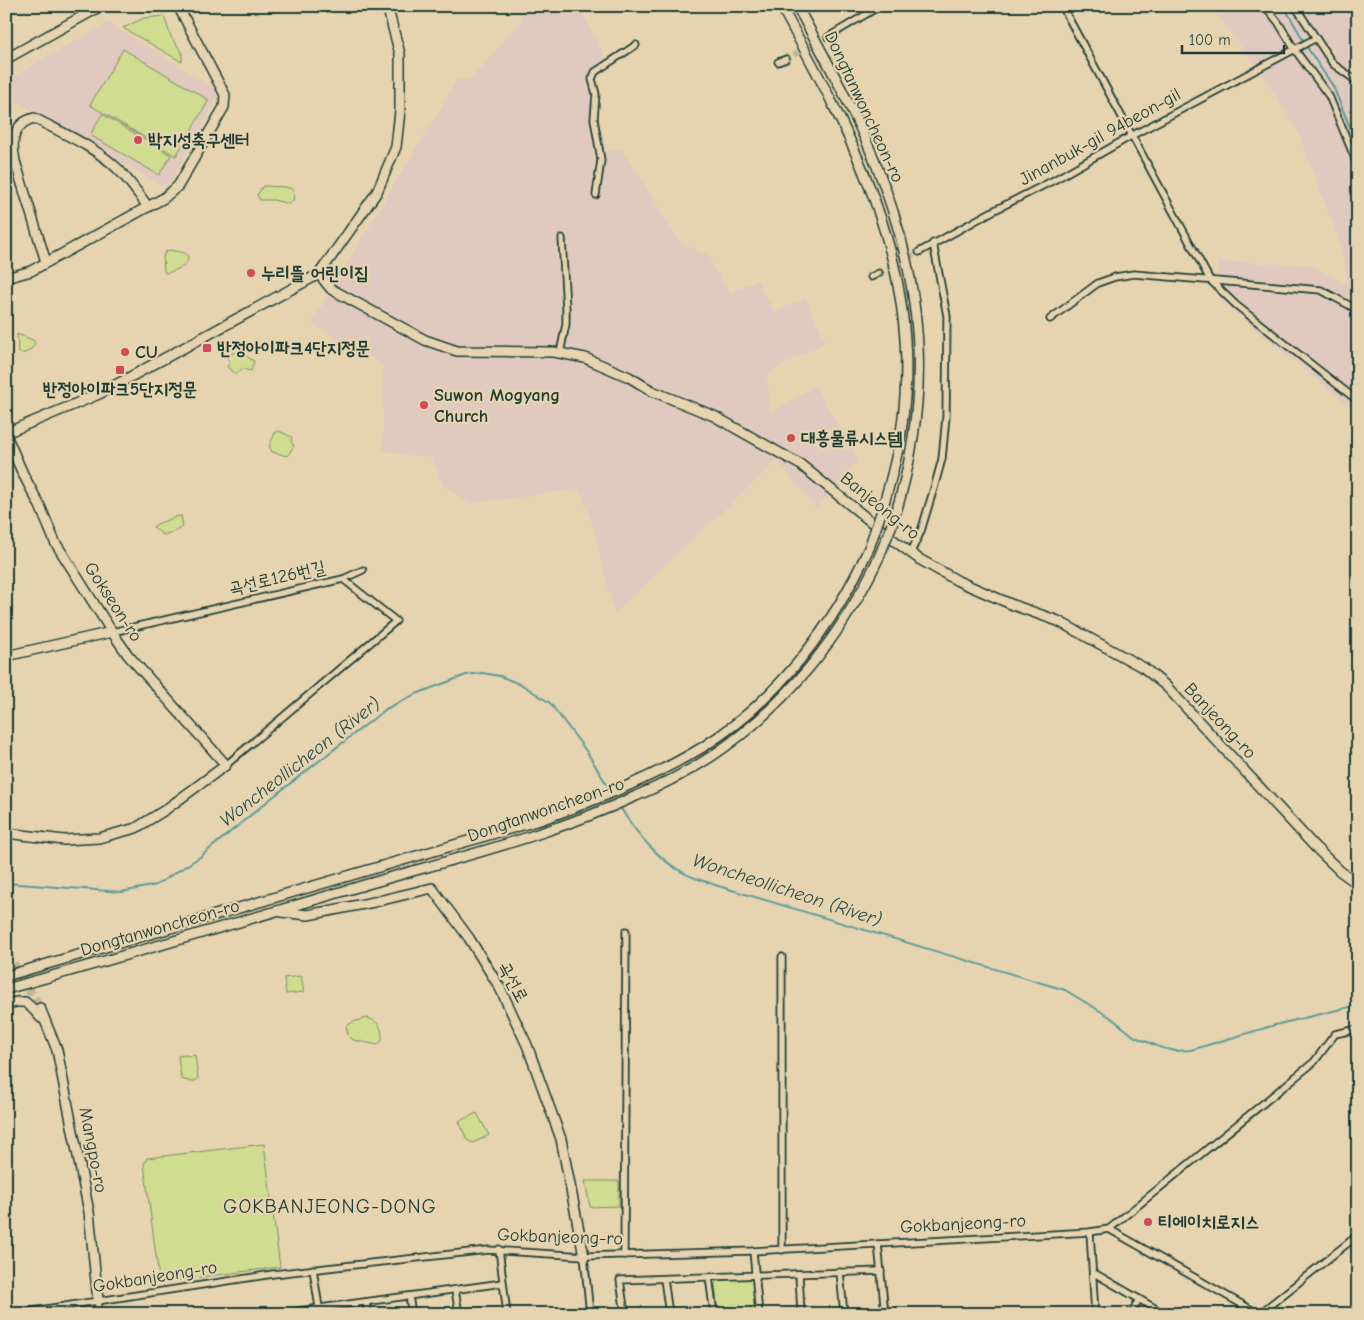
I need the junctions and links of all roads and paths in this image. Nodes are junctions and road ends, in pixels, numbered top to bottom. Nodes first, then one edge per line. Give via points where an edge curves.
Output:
1 (101, 6) edge
2 (178, 6) edge
3 (387, 6) edge
4 (781, 6) edge
5 (797, 6) edge
6 (880, 6) edge
7 (1062, 6) edge
8 (1265, 6) edge
9 (1295, 6) edge
10 (828, 37) tunnel mouth
11 (1315, 39) junction
12 (636, 45) dead end
13 (1295, 50) junction
14 (6, 59) edge
15 (786, 59) tunnel mouth
16 (778, 62) dead end
17 (1358, 82) edge
18 (1131, 136) junction
19 (1358, 166) edge
20 (596, 195) dead end
21 (148, 207) junction
22 (562, 238) dead end
23 (933, 243) junction
24 (919, 252) tunnel mouth
25 (46, 262) junction
26 (879, 273) tunnel mouth
27 (318, 274) junction
28 (871, 277) dead end
29 (6, 278) edge
30 (1210, 280) junction
31 (1358, 310) edge
32 (1050, 318) dead end
33 (560, 353) junction
34 (1358, 402) edge
35 (6, 434) edge
36 (911, 552) junction
37 (363, 570) dead end
38 (343, 578) junction
39 (112, 632) junction
40 (6, 656) edge
41 (226, 765) junction
42 (6, 833) edge
43 (1358, 884) edge
44 (276, 912) junction
45 (626, 931) dead end
46 (782, 957) dead end
47 (66, 958) junction
48 (70, 971) junction
49 (6, 972) edge
50 (6, 976) edge
51 (6, 988) edge
52 (6, 993) edge
53 (6, 1005) edge
54 (40, 1008) tunnel mouth
55 (1358, 1029) edge
56 (49, 1030) junction
57 (1109, 1229) junction
58 (1090, 1232) junction
59 (1358, 1235) edge
60 (878, 1244) junction
61 (499, 1250) junction
62 (782, 1250) junction
63 (753, 1251) junction
64 (624, 1255) junction
65 (584, 1256) junction
66 (313, 1269) junction
67 (881, 1270) junction
68 (840, 1272) junction
69 (1094, 1273) junction
70 (798, 1274) junction
71 (755, 1275) junction
72 (709, 1277) junction
73 (664, 1279) junction
74 (503, 1283) junction
75 (455, 1290) junction
76 (409, 1296) junction
77 (1139, 1299) junction
78 (98, 1301) junction
79 (366, 1302) junction
80 (319, 1311) edge
81 (13, 1314) edge
82 (98, 1314) edge
83 (276, 1314) edge
84 (368, 1314) edge
85 (412, 1314) edge
86 (459, 1314) edge
87 (507, 1314) edge
88 (590, 1314) edge
89 (625, 1314) edge
90 (669, 1314) edge
91 (714, 1314) edge
92 (759, 1314) edge
93 (802, 1314) edge
94 (844, 1314) edge
95 (885, 1314) edge
96 (1095, 1314) edge
97 (1131, 1314) edge
98 (1165, 1314) edge
99 (1259, 1314) edge

1 - 14 main road
2 - 21 main road via 225,95 224,107 178,186
3 - 27 main road via 400,54 396,147 377,192
4 - 47 main road, Dongtanwoncheon-ro, bridge via 857,154 889,244 903,321 906,374 898,451 891,482 868,548 843,599 821,632 780,683 732,726 672,765 599,799 432,853
5 - 44 main road, Dongtanwoncheon-ro, bridge via 852,110 895,218 912,283 918,349 918,406 903,490 879,557 851,611 786,694 739,737 678,776 606,810 547,832
6 - 10 street
7 - 18 street
8 - 13 street
9 - 11 street
11 - 13 street, Jinanbuk-gil 94beon-gil
11 - 17 street via 1333,64
12 - 20 street via 595,72 592,79 596,94 594,120 601,160
13 - 18 street, Jinanbuk-gil 94beon-gil
13 - 19 street via 1329,96
15 - 16 street
18 - 23 street, Jinanbuk-gil 94beon-gil
18 - 30 street
21 - 25 main road
21 - 25 main road via 118,169 99,154 34,118 24,120 15,130 14,161
22 - 33 street via 566,324
23 - 24 street, Jinanbuk-gil 94beon-gil
23 - 36 street via 947,316 946,417 942,459
25 - 29 main road via 31,271
26 - 28 street
27 - 33 main road, Banjeong-ro via 331,289 425,340 457,351
27 - 35 main road via 99,394
30 - 31 street via 1321,290
30 - 32 street via 1134,274 1115,277 1098,283
30 - 34 street
33 - 36 main road, Banjeong-ro via 585,358 630,377 768,445 801,465
35 - 39 main road, Gokseon-ro via 55,542
36 - 43 main road, Banjeong-ro via 958,581 1058,621 1144,668 1166,686 1315,846
37 - 38 street
38 - 39 street, 곡선로126번길
38 - 41 street, 곡선로126번길 via 396,621
39 - 40 main road
39 - 41 main road, Gokseon-ro
41 - 42 main road via 136,828 98,838 64,840
44 - 48 main road, Dongtanwoncheon-ro
44 - 65 main road, 곡선로 via 308,915 432,888 500,988 527,1045 561,1140
45 - 64 street
46 - 62 street
47 - 49 main road
47 - 50 main road, Dongtanwoncheon-ro
48 - 51 main road, Dongtanwoncheon-ro
48 - 52 main road
53 - 56 main road via 25,1002
54 - 56 main road, Mangpo-ro
55 - 57 street via 1336,1034 1314,1062
56 - 78 main road, Mangpo-ro via 57,1050 90,1212
57 - 58 street, Gokbanjeong-ro
57 - 99 street
58 - 60 street, Gokbanjeong-ro
58 - 69 street
59 - 99 street
60 - 62 street, Gokbanjeong-ro
60 - 67 street
61 - 65 street, Gokbanjeong-ro
61 - 66 street, Gokbanjeong-ro
61 - 74 street
62 - 63 street, Gokbanjeong-ro
63 - 64 street, Gokbanjeong-ro
63 - 71 street
64 - 65 street, Gokbanjeong-ro
65 - 88 street
66 - 78 street, Gokbanjeong-ro
66 - 80 street
67 - 68 street
67 - 95 street
68 - 70 street
68 - 94 street
69 - 77 street
69 - 96 street
70 - 71 street
70 - 93 street
71 - 72 street
71 - 92 street
72 - 73 street
72 - 91 street
73 - 89 street via 620,1280
73 - 90 street
74 - 75 street
74 - 87 street
75 - 76 street
75 - 86 street
76 - 79 street
76 - 85 street
77 - 97 street
77 - 98 street
78 - 81 street, Gokbanjeong-ro
78 - 82 street
79 - 80 street
79 - 84 street
80 - 83 street

